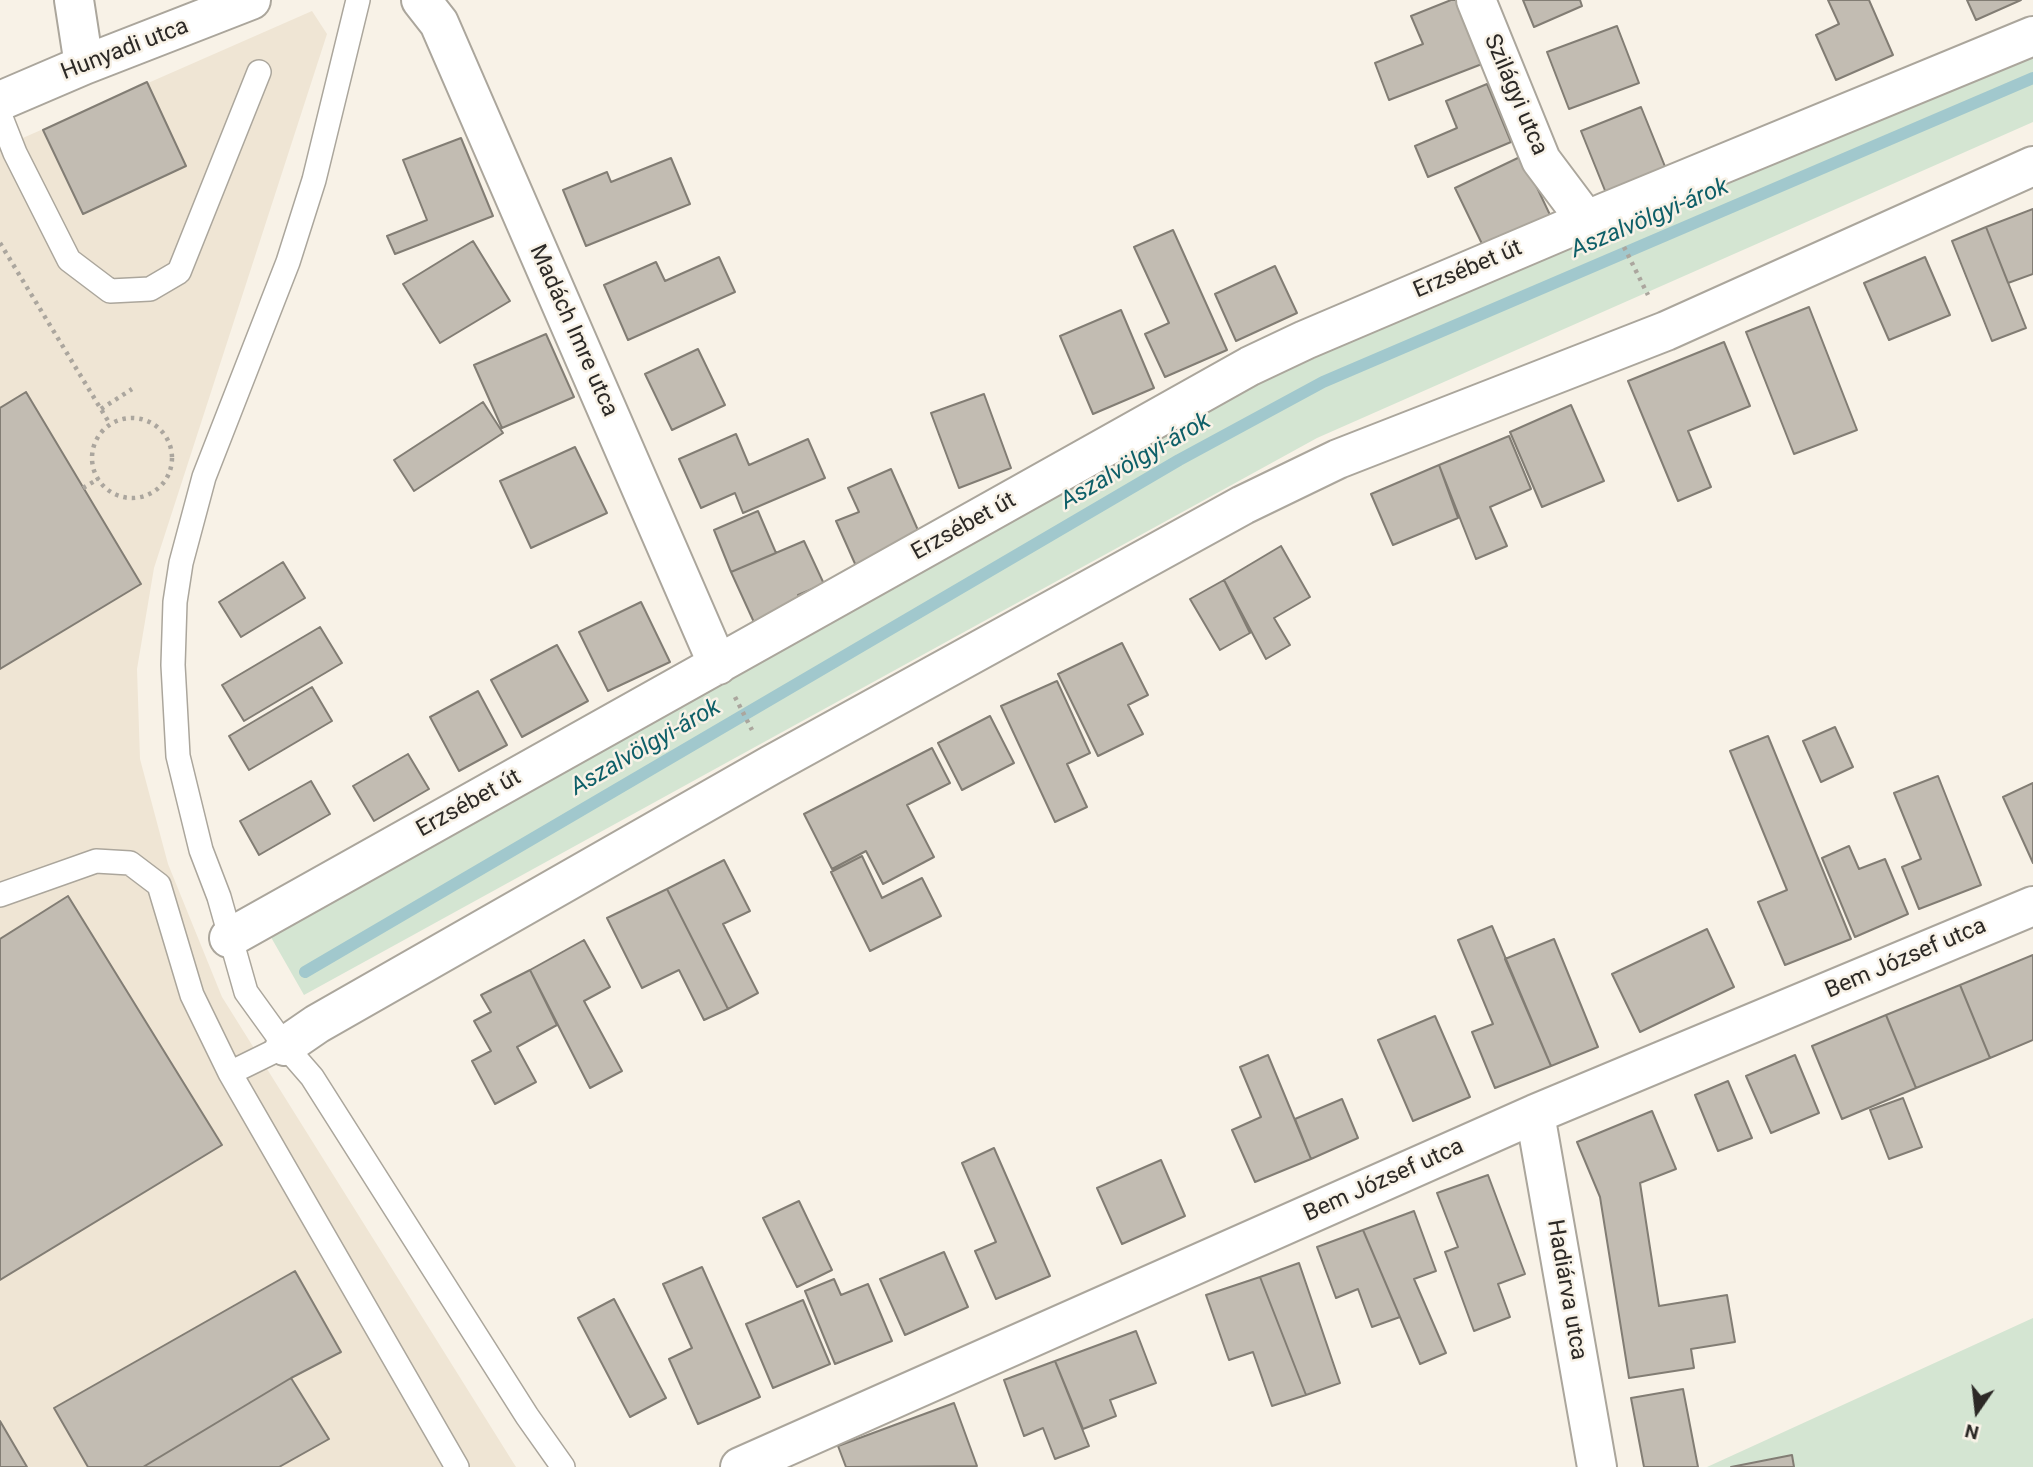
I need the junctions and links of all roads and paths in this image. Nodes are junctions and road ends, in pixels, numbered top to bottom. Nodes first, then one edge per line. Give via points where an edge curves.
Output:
1 (74, 0) edge
2 (251, 0) edge
3 (358, 0) edge
4 (421, 0) edge
5 (1476, 0) edge
6 (2033, 36) edge
7 (84, 65) junction
8 (259, 72) dead end
9 (0, 101) edge
10 (0, 115) edge
11 (2033, 166) edge
12 (1596, 216) junction
13 (0, 243) edge
14 (1666, 331) junction
15 (132, 389) dead end
16 (101, 409) junction
17 (110, 424) junction
18 (98, 479) junction
19 (83, 488) dead end
20 (718, 665) junction
21 (755, 734) dead end
22 (0, 895) edge
23 (2033, 906) edge
24 (229, 938) junction
25 (285, 1046) junction
26 (230, 1073) junction
27 (1535, 1114) junction
28 (450, 1465) edge
29 (563, 1467) edge
30 (740, 1467) edge
31 (1597, 1467) edge

1 - 7 street
2 - 7 street, Hunyadi utca
3 - 24 lane via 314,180 288,262 204,477 175,602 178,756
4 - 20 street, Madách Imre utca via 439,23
5 - 12 street, Szilágyi utca via 1541,160
6 - 12 street, Erzsébet út
7 - 9 street, Hunyadi utca
8 - 10 lane via 179,272 150,289 110,291 69,260
11 - 14 street
12 - 14 path
12 - 20 street, Erzsébet út via 1250,366
13 - 16 path
14 - 25 street via 1338,458 1243,505 771,765
15 - 16 path
16 - 17 path
17 - 18 path via 92,449
17 - 18 path via 124,418 155,425 171,451 171,467 165,481 139,498 109,491
18 - 19 path
20 - 21 path
20 - 24 street, Erzsébet út
22 - 26 lane via 96,861 130,863 159,885 192,995
23 - 27 street, Bem József utca
24 - 25 lane via 246,992
25 - 26 lane
25 - 29 lane via 312,1077
26 - 28 lane
27 - 30 street, Bem József utca
27 - 31 street, Hadiárva utca

